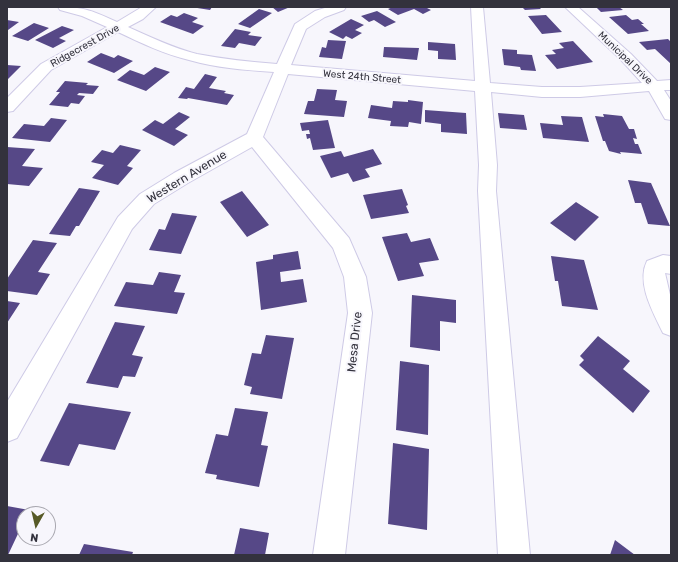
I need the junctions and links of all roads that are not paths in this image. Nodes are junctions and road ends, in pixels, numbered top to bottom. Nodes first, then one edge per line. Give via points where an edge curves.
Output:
1 (64, 7) edge
2 (150, 7) edge
3 (340, 7) edge
4 (477, 7) edge
5 (571, 7) edge
6 (118, 27) junction
7 (281, 70) junction
8 (671, 85) edge
9 (654, 86) junction
10 (483, 87) junction
11 (7, 107) edge
12 (671, 115) edge
13 (254, 138) junction
14 (671, 265) edge
15 (671, 325) edge
16 (7, 428) edge
17 (329, 555) edge
18 (514, 555) edge

1 - 6 street, West 24th Street via 87,13
2 - 6 street, Ridgecrest Drive
3 - 7 street via 320,14 300,27
4 - 10 street
5 - 9 street, Municipal Drive
6 - 7 street, West 24th Street via 156,45 192,57
6 - 11 street, Ridgecrest Drive via 46,68
7 - 10 street, West 24th Street
7 - 13 street
8 - 9 street, West 24th Street
9 - 10 street, West 24th Street via 562,93
9 - 12 street, Municipal Drive
10 - 18 street via 487,191
13 - 16 street, Western Avenue via 147,199 125,223
13 - 17 street, Mesa Drive via 342,244 355,277 360,313
14 - 15 street via 655,266 653,272

